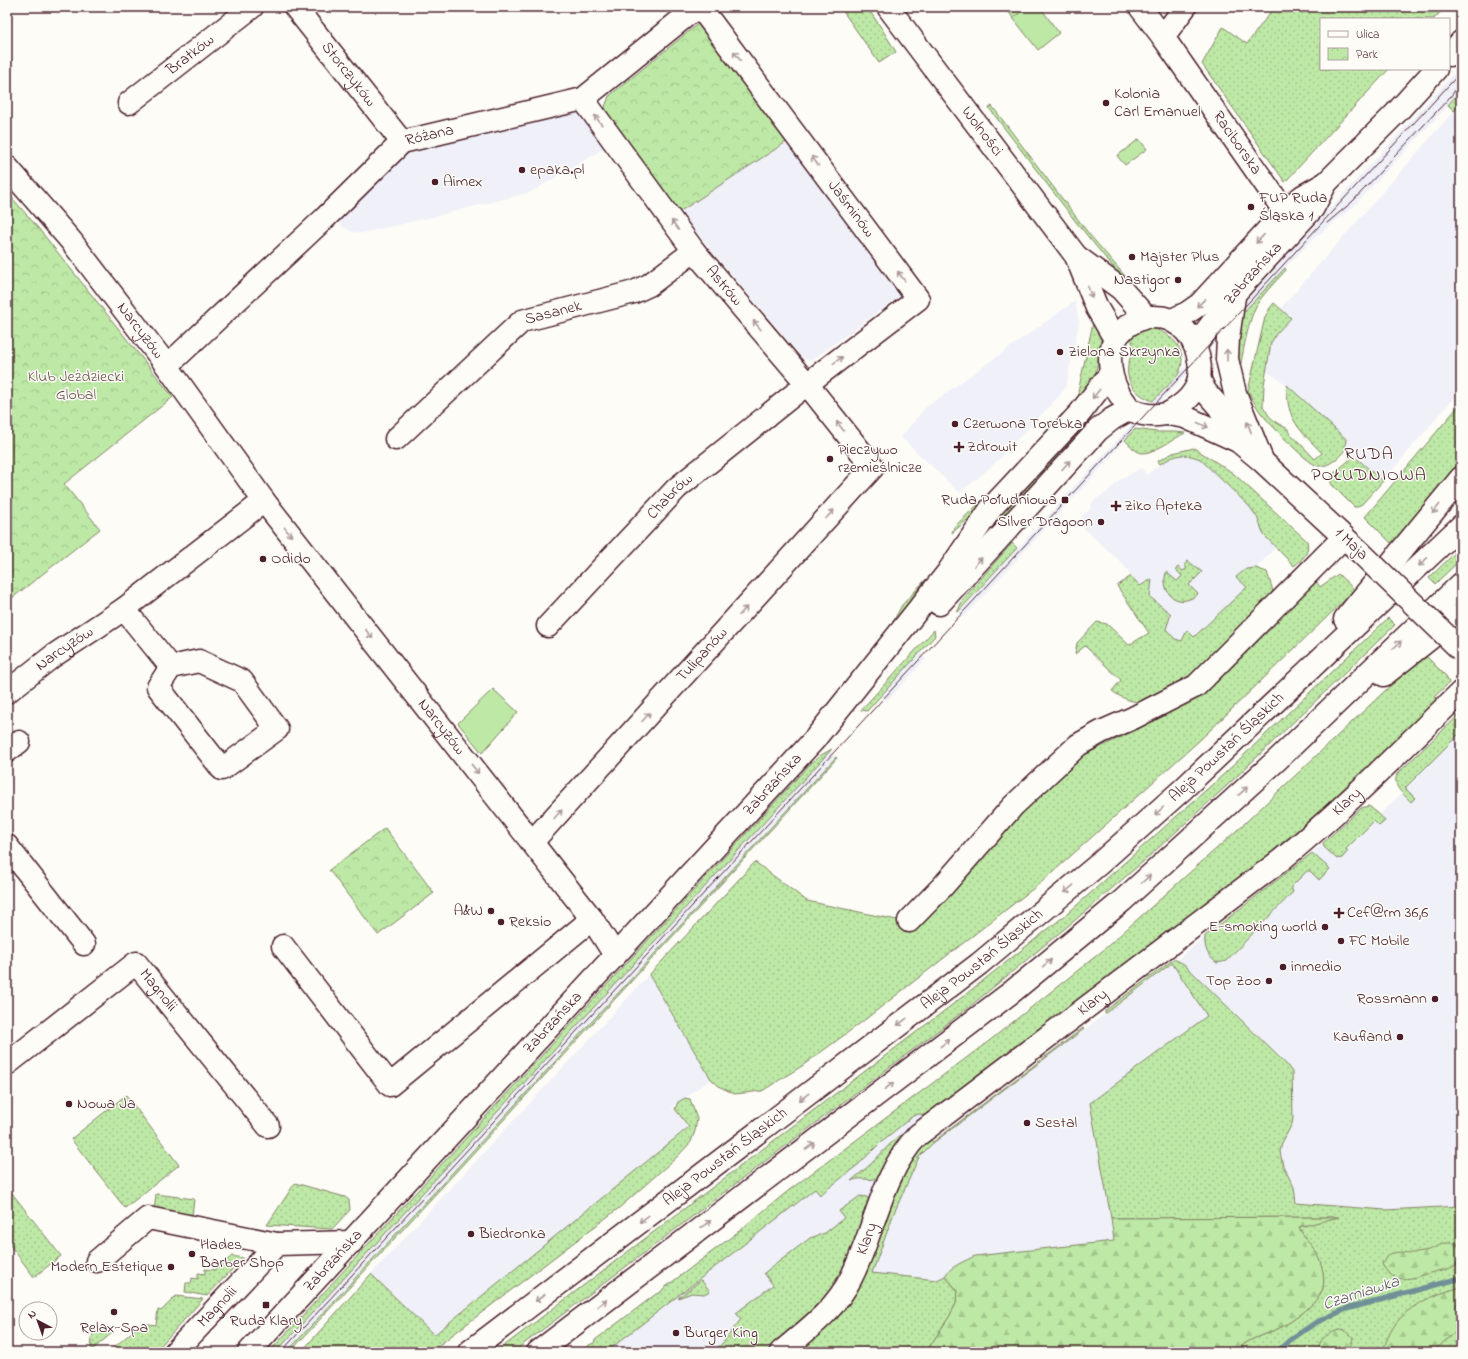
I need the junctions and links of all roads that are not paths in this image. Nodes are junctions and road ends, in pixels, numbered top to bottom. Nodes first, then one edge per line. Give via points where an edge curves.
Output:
1 (252, 7) edge
2 (295, 7) edge
3 (697, 7) edge
4 (700, 7) edge
5 (888, 7) edge
6 (1140, 7) edge
7 (1185, 7) edge
8 (1163, 37) junction
9 (1461, 42) edge
10 (1450, 54) edge
11 (1435, 70) edge
12 (583, 99) junction
13 (129, 103) dead end
14 (402, 142) junction
15 (7, 167) edge
16 (1326, 183) junction
17 (1282, 206) junction
18 (694, 251) junction
19 (1076, 256) junction
20 (1235, 292) junction
21 (1146, 317) junction
22 (1172, 320) junction
23 (1115, 339) junction
24 (1196, 346) junction
25 (167, 366) junction
26 (1111, 373) junction
27 (1199, 378) junction
28 (807, 384) junction
29 (1130, 409) junction
30 (1168, 414) junction
31 (396, 439) dead end
32 (1238, 441) junction
33 (1262, 461) junction
34 (873, 467) joint
35 (1461, 478) edge
36 (264, 501) junction
37 (1461, 526) edge
38 (1344, 537) junction
39 (1461, 584) edge
40 (124, 608) junction
41 (1461, 614) edge
42 (548, 626) dead end
43 (1461, 650) edge
44 (171, 667) junction
45 (854, 691) junction
46 (7, 692) edge
47 (1461, 692) edge
48 (1279, 698) junction
49 (1278, 759) junction
50 (532, 842) junction
51 (7, 846) edge
52 (592, 919) junction
53 (909, 921) dead end
54 (84, 944) dead end
55 (283, 946) dead end
56 (615, 955) junction
57 (7, 1064) edge
58 (268, 1126) dead end
59 (352, 1242) junction
60 (277, 1244) junction
61 (97, 1261) dead end
62 (579, 1320) junction
63 (175, 1352) edge
64 (249, 1352) edge
65 (469, 1352) edge
66 (538, 1352) edge
67 (551, 1352) edge
68 (781, 1352) edge

1 - 13 street, Bratków
2 - 14 street, Storczyków
3 - 12 street, Różana
28 -> 4 street, Jaśminów via 918,299
5 - 19 street, Wolności
6 - 8 street, Raciborska
7 - 8 street
8 - 17 street, Raciborska
9 - 10 street
11 - 16 street, Zabrzańska
12 - 14 street, Różana
18 -> 12 street, Astrów
14 - 25 street, Różana
15 - 25 street, Narcyzów via 65,227
16 - 17 street, Zabrzańska
16 - 20 street, Zabrzańska via 1313,208
17 -> 22 street, Zabrzańska via 1200,304 1187,314
28 -> 18 street, Astrów
18 - 31 street, Sasanek via 649,285 634,292 522,321
19 - 21 street, Wolności via 1122,289
19 -> 23 street, Wolności via 1097,308
20 - 24 street, Zabrzańska
33 -> 20 street via 1235,393 1227,359
21 - 22 street
21 - 23 street via 1132,322
22 - 24 street via 1188,333
23 - 26 street via 1110,359
24 - 27 street
25 - 36 street, Narcyzów
26 - 29 street via 1119,395
26 -> 45 street, Zabrzańska via 1080,413 992,507 948,572
27 - 30 street via 1195,391 1184,403
27 - 32 street, 1 Maja
34 -> 28 street, Astrów
28 - 42 street, Chabrów via 677,488
29 - 30 street via 1145,414
45 -> 29 street, Zabrzańska via 952,590 1098,430
30 -> 32 street, 1 Maja via 1185,416
32 - 33 street, 1 Maja
33 - 38 street, 1 Maja
50 -> 34 street, Tulipanów
35 -> 48 street
36 - 40 street, Narcyzów
36 -> 50 street, Narcyzów
37 -> 48 street, Aleja Powstań Śląskich
38 - 43 street, 1 Maja, bridge
38 - 53 street via 1196,686 1078,745 1013,806
49 -> 39 street
40 - 44 street
40 - 46 street, Narcyzów via 53,656
41 - 49 street
44 - 44 street via 158,687 222,769 277,729 242,681 199,661
45 - 56 street, Zabrzańska via 814,740
47 - 68 street, Klary via 1282,860 918,1135 897,1163 858,1262 842,1294 819,1320
48 -> 65 street, Aleja Powstań Śląskich via 1099,864 979,964
62 -> 49 street via 1013,991 1122,901
50 - 52 street, Narcyzów
51 - 54 street
52 - 55 street via 390,1085
52 - 56 street, Narcyzów
56 - 59 street, Zabrzańska
57 - 58 street, Magnolii via 136,963
59 - 60 street
59 - 64 street, Zabrzańska
60 - 61 street via 148,1218
60 - 63 street, Magnolii
62 - 66 street
62 - 67 street

